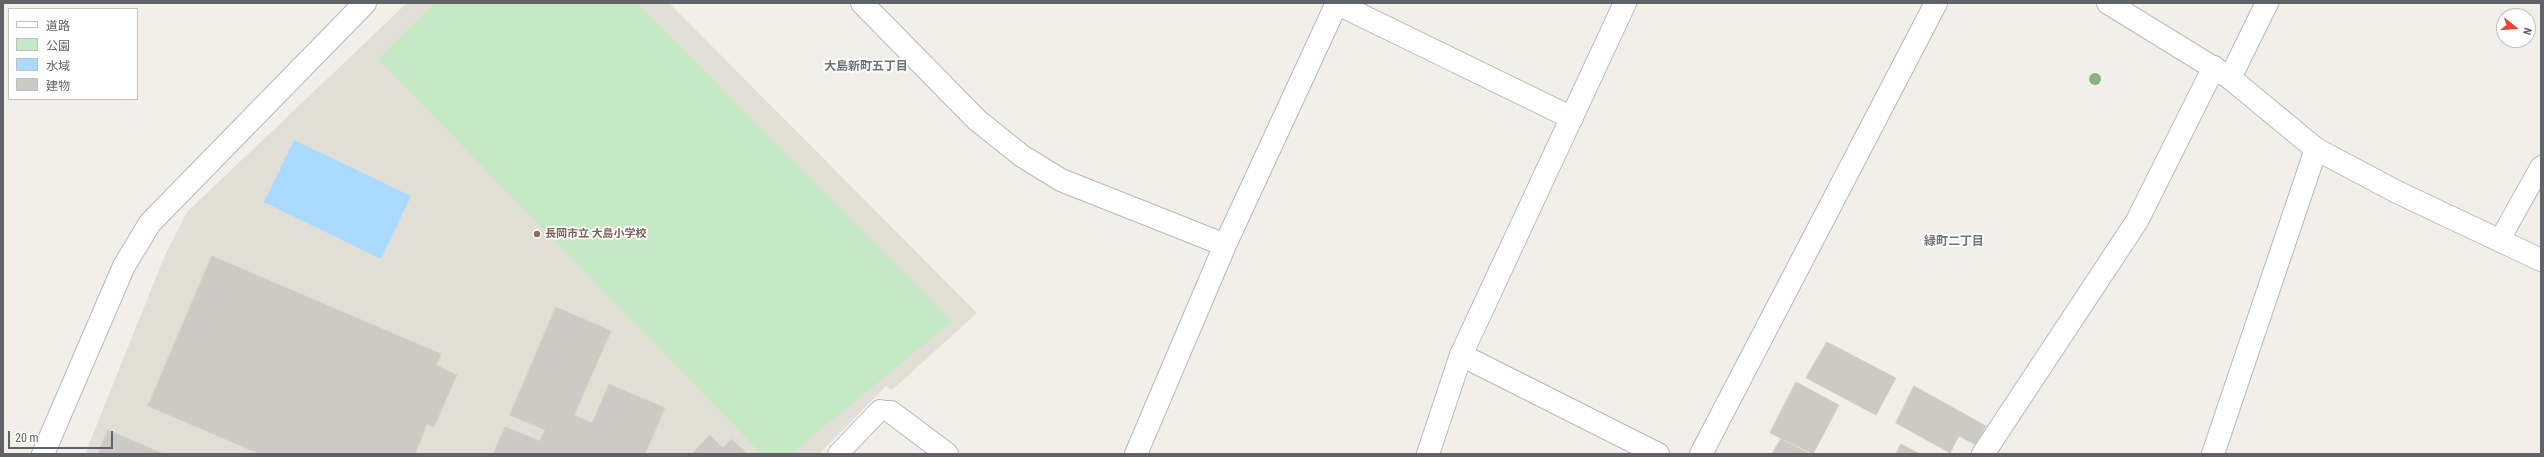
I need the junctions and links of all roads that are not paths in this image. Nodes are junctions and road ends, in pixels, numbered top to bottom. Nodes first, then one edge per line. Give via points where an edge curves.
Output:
1 (365, 3) edge
2 (862, 3) edge
3 (1337, 3) edge
4 (1625, 3) edge
5 (1936, 3) edge
6 (2108, 3) edge
7 (2267, 3) edge
8 (2222, 72) junction
9 (1572, 118) junction
10 (2316, 149) junction
11 (2541, 166) edge
12 (2499, 240) junction
13 (1225, 245) junction
14 (2541, 260) edge
15 (1461, 356) junction
16 (891, 412) joint
17 (43, 454) edge
18 (838, 454) edge
19 (947, 454) edge
20 (1136, 454) edge
21 (1428, 454) edge
22 (1658, 454) edge
23 (1701, 454) edge
24 (1983, 454) edge
25 (2212, 454) edge

1 - 17 street via 150,223 124,266
2 - 13 street via 977,120 1022,156 1061,180
3 - 9 street
3 - 13 street
4 - 9 street
5 - 23 street
6 - 8 street
7 - 8 street
8 - 10 street
8 - 24 street via 2137,220
9 - 15 street
10 - 12 street via 2396,192
10 - 25 street
11 - 12 lane
12 - 14 street
13 - 20 street
15 - 21 street
15 - 22 street
16 - 18 lane via 880,410
16 - 19 street

